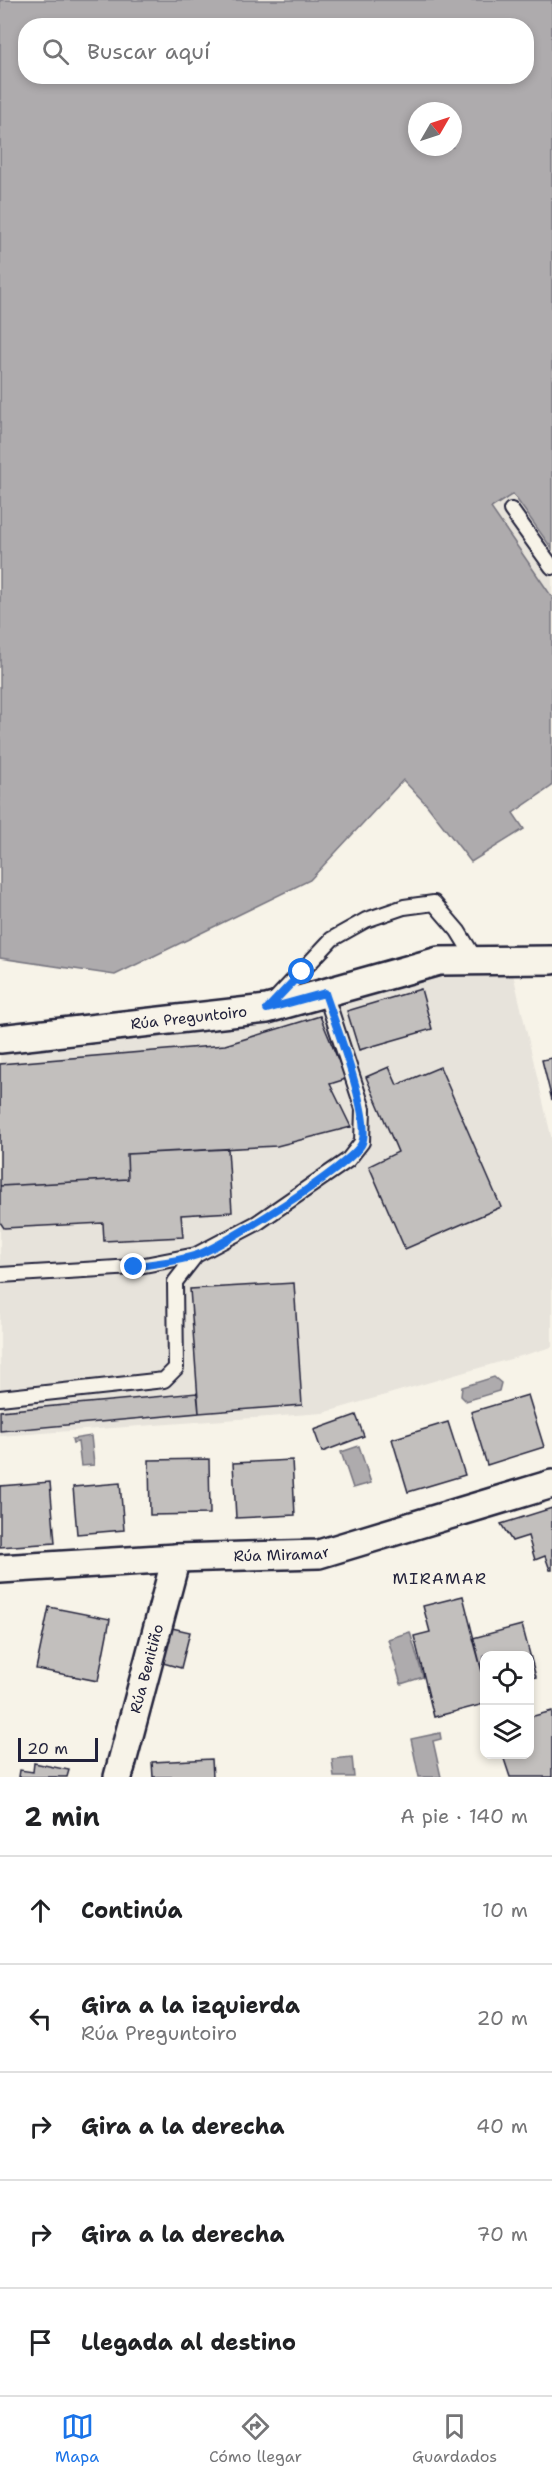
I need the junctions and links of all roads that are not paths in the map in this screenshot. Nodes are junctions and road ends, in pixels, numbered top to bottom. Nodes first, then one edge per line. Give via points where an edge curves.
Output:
1 (511, 510) dead end
2 (552, 567) edge
3 (552, 960) edge
4 (477, 962) junction
5 (325, 993) junction
6 (267, 1009) junction
7 (0, 1039) edge
8 (196, 1256) junction
9 (0, 1275) edge
10 (0, 1398) edge
11 (552, 1484) edge
12 (176, 1558) junction
13 (0, 1569) edge
14 (118, 1777) edge

1 - 2 lane
3 - 4 street, Rúa Preguntoiro
4 - 5 street, Rúa Preguntoiro via 439,961
4 - 6 lane via 434,903 404,907 366,920 332,939
5 - 6 street, Rúa Preguntoiro
5 - 8 lane via 363,1109 363,1142 348,1160 257,1223
6 - 7 street, Rúa Preguntoiro
8 - 9 lane via 134,1267
8 - 10 lane via 175,1282 176,1368 164,1380
11 - 12 street, Rúa Miramar via 319,1554
12 - 13 street, Rúa Miramar
12 - 14 street, Rúa Benitiño

